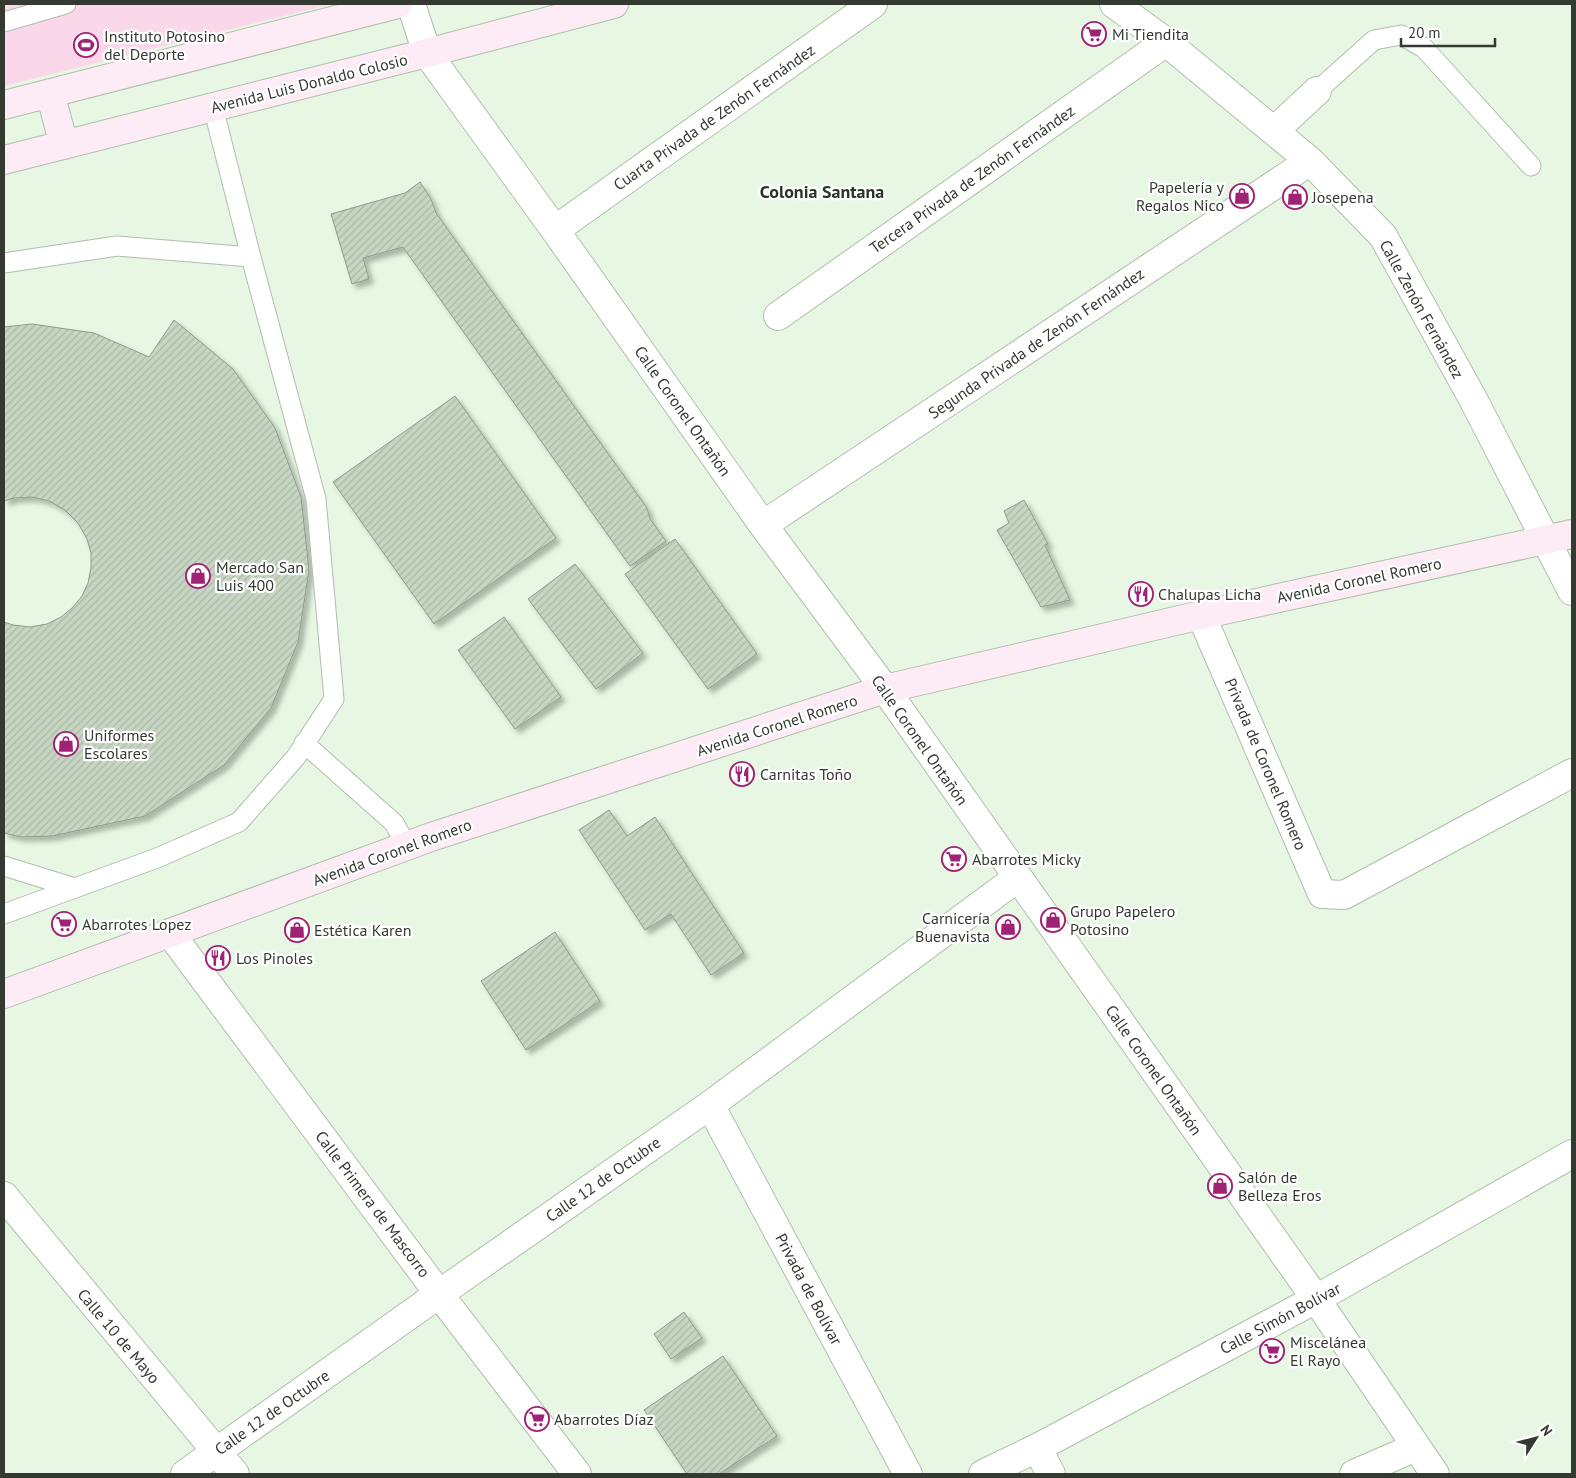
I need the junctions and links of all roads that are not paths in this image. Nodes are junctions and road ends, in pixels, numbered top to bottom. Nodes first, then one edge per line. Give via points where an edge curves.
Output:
1 (66, 4) edge
2 (398, 4) edge
3 (411, 4) edge
4 (614, 4) edge
5 (873, 4) edge
6 (1114, 4) edge
7 (4, 22) edge
8 (1166, 42) junction
9 (427, 53) junction
10 (1317, 92) joint
11 (50, 93) junction
12 (4, 105) edge
13 (213, 107) junction
14 (1274, 131) junction
15 (64, 145) junction
16 (4, 160) edge
17 (1310, 161) junction
18 (1530, 166) dead end
19 (555, 230) junction
20 (251, 258) junction
21 (4, 263) edge
22 (778, 316) dead end
23 (763, 525) junction
24 (1572, 534) edge
25 (1545, 540) junction
26 (1572, 591) edge
27 (1201, 615) junction
28 (885, 690) junction
29 (304, 743) junction
30 (1572, 773) edge
31 (407, 846) junction
32 (4, 866) edge
33 (1017, 878) junction
34 (75, 888) junction
35 (4, 914) edge
36 (170, 933) junction
37 (4, 994) edge
38 (710, 1105) junction
39 (1572, 1154) edge
40 (4, 1196) edge
41 (439, 1294) junction
42 (1316, 1299) junction
43 (1416, 1447) junction
44 (1037, 1448) junction
45 (215, 1452) junction
46 (185, 1474) edge
47 (235, 1474) edge
48 (577, 1474) edge
49 (908, 1474) edge
50 (983, 1474) edge
51 (1051, 1474) edge
52 (1354, 1474) edge
53 (1435, 1474) edge

1 - 7 lane
2 - 11 main road
3 - 9 street, Calle Coronel Ontañón
4 - 9 main road, Avenida Luis Donaldo Colosio
5 - 19 street, Cuarta Privada de Zenón Fernández
6 - 8 street, Calle Zenón Fernández
8 - 14 street, Calle Zenón Fernández
8 - 22 street, Tercera Privada de Zenón Fernández
9 - 13 main road, Avenida Luis Donaldo Colosio
9 - 19 street, Calle Coronel Ontañón
10 - 14 street
10 - 18 lane via 1374,40 1401,35 1424,48
11 - 12 main road
11 - 15 main road
13 - 15 main road, Avenida Luis Donaldo Colosio
13 - 20 lane
14 - 17 street, Calle Zenón Fernández
15 - 16 main road, Avenida Luis Donaldo Colosio
17 - 23 street, Segunda Privada de Zenón Fernández
17 - 25 street, Calle Zenón Fernández via 1383,236
19 - 23 street, Calle Coronel Ontañón
20 - 21 lane via 117,246
20 - 29 lane via 316,499 334,699
23 - 28 street, Calle Coronel Ontañón
24 - 25 main road, Avenida Coronel Romero
25 - 26 street, Calle Zenón Fernández
25 - 27 main road, Avenida Coronel Romero
27 - 28 main road, Avenida Coronel Romero
27 - 30 street, Privada de Coronel Romero via 1322,894 1344,895
28 - 31 main road, Avenida Coronel Romero
28 - 33 street, Calle Coronel Ontañón
29 - 31 lane via 394,824
29 - 34 lane via 296,757 239,822 157,858
31 - 36 main road, Avenida Coronel Romero
32 - 34 lane
33 - 38 street, Calle 12 de Octubre
33 - 42 street, Calle Coronel Ontañón
34 - 35 lane
36 - 37 main road, Avenida Coronel Romero
36 - 41 street, Calle Primera de Mascorro
38 - 41 street, Calle 12 de Octubre
38 - 49 street, Privada de Bolívar
39 - 42 street, Calle Simón Bolívar
40 - 45 street, Calle 10 de Mayo
41 - 45 street, Calle 12 de Octubre
41 - 48 street, Calle Primera de Mascorro
42 - 43 street, Calle Coronel Ontañón
42 - 44 street, Calle Simón Bolívar
43 - 52 street
43 - 53 street, Calle Coronel Ontañón
44 - 50 street, Calle Simón Bolívar
44 - 51 street
45 - 46 street, Calle 12 de Octubre
45 - 47 street, Calle 10 de Mayo

